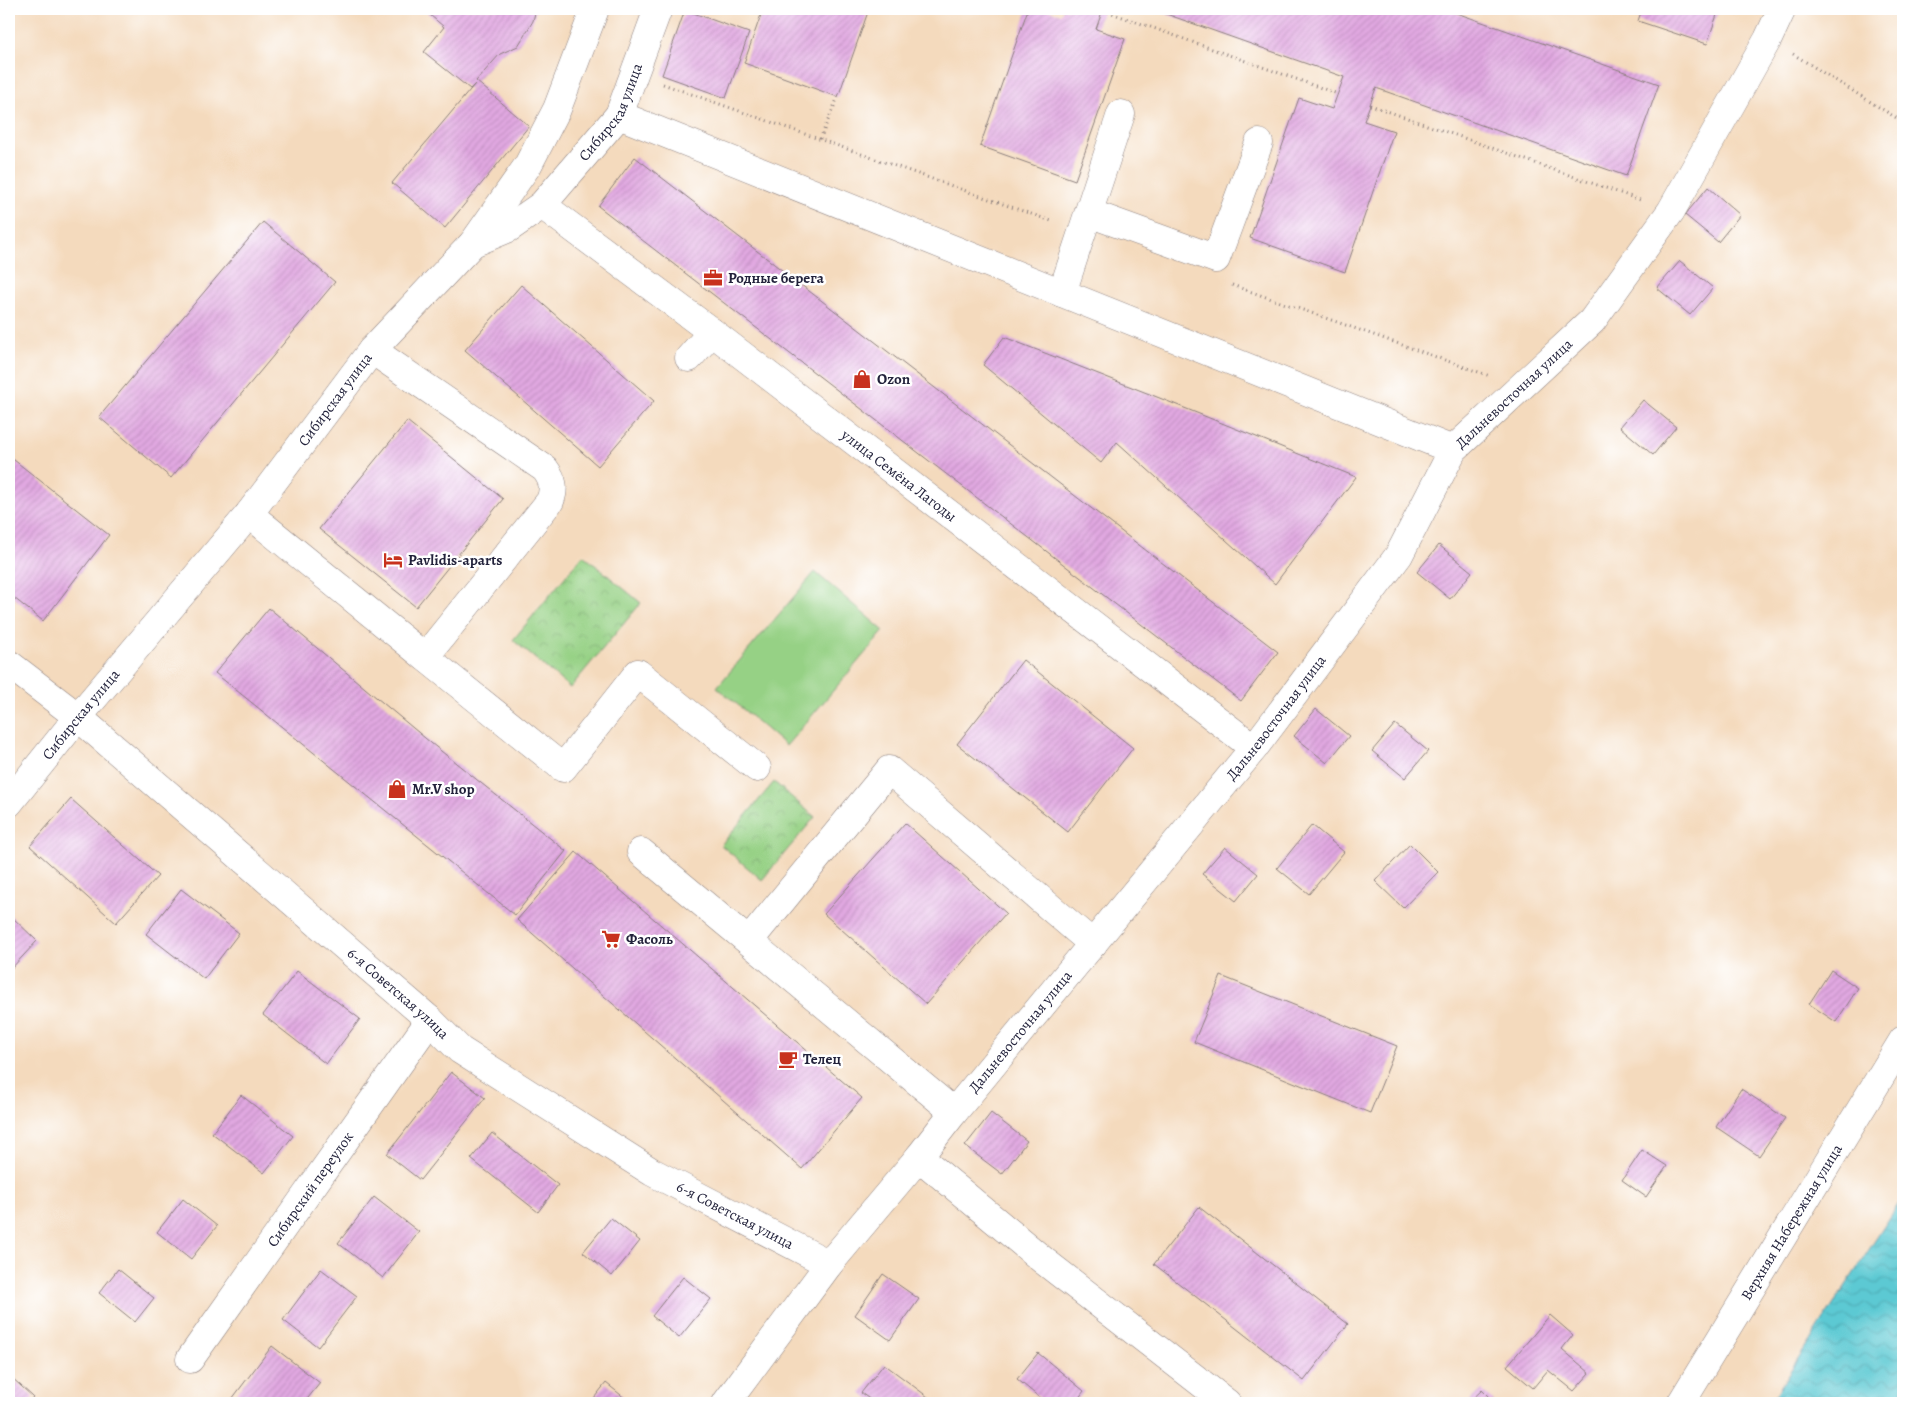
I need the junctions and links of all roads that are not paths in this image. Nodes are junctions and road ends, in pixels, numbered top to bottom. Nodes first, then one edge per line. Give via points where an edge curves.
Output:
1 (595, 9) edge
2 (658, 9) edge
3 (1782, 9) edge
4 (1121, 114) dead end
5 (619, 116) junction
6 (1259, 143) dead end
7 (542, 205) junction
8 (1088, 213) junction
9 (473, 243) junction
10 (1062, 293) junction
11 (712, 332) junction
12 (372, 350) junction
13 (689, 358) dead end
14 (1453, 450) junction
15 (248, 514) junction
16 (425, 657) junction
17 (9, 664) edge
18 (78, 717) junction
19 (1254, 748) junction
20 (757, 768) dead end
21 (9, 803) edge
22 (642, 852) dead end
23 (749, 942) junction
24 (1092, 944) junction
25 (430, 1020) junction
26 (1903, 1040) edge
27 (954, 1112) junction
28 (919, 1157) junction
29 (829, 1264) junction
30 (190, 1359) dead end
31 (726, 1403) edge
32 (1227, 1403) edge
33 (1681, 1403) edge

1 - 9 street via 557,110 528,165
2 - 5 street, Сибирская улица
3 - 14 street, Дальневосточная улица via 1671,211 1592,321
4 - 8 street
5 - 7 street, Сибирская улица
5 - 10 street
6 - 8 street via 1216,259
7 - 9 street, Сибирская улица via 509,228
7 - 11 street, улица Семёна Лагоды
8 - 10 street
9 - 12 street, Сибирская улица
10 - 14 street
11 - 13 street
11 - 19 street, улица Семёна Лагоды
12 - 15 street, Сибирская улица
12 - 16 street via 545,469 553,484 550,501
14 - 19 street, Дальневосточная улица via 1399,555
15 - 16 street
15 - 18 street, Сибирская улица
16 - 20 street via 564,768 638,673
17 - 18 street, 6-я Советская улица
18 - 21 street, Сибирская улица
18 - 25 street, 6-я Советская улица
19 - 24 street, Дальневосточная улица
22 - 23 street
23 - 24 street via 889,770
23 - 27 street
24 - 27 street, Дальневосточная улица
25 - 29 street, 6-я Советская улица via 460,1050 652,1172
25 - 30 street, Сибирский переулок
26 - 33 street, Верхняя Набережная улица
27 - 28 street, Дальневосточная улица
28 - 29 street, Дальневосточная улица
28 - 32 street via 1044,1261
29 - 31 street, Дальневосточная улица

